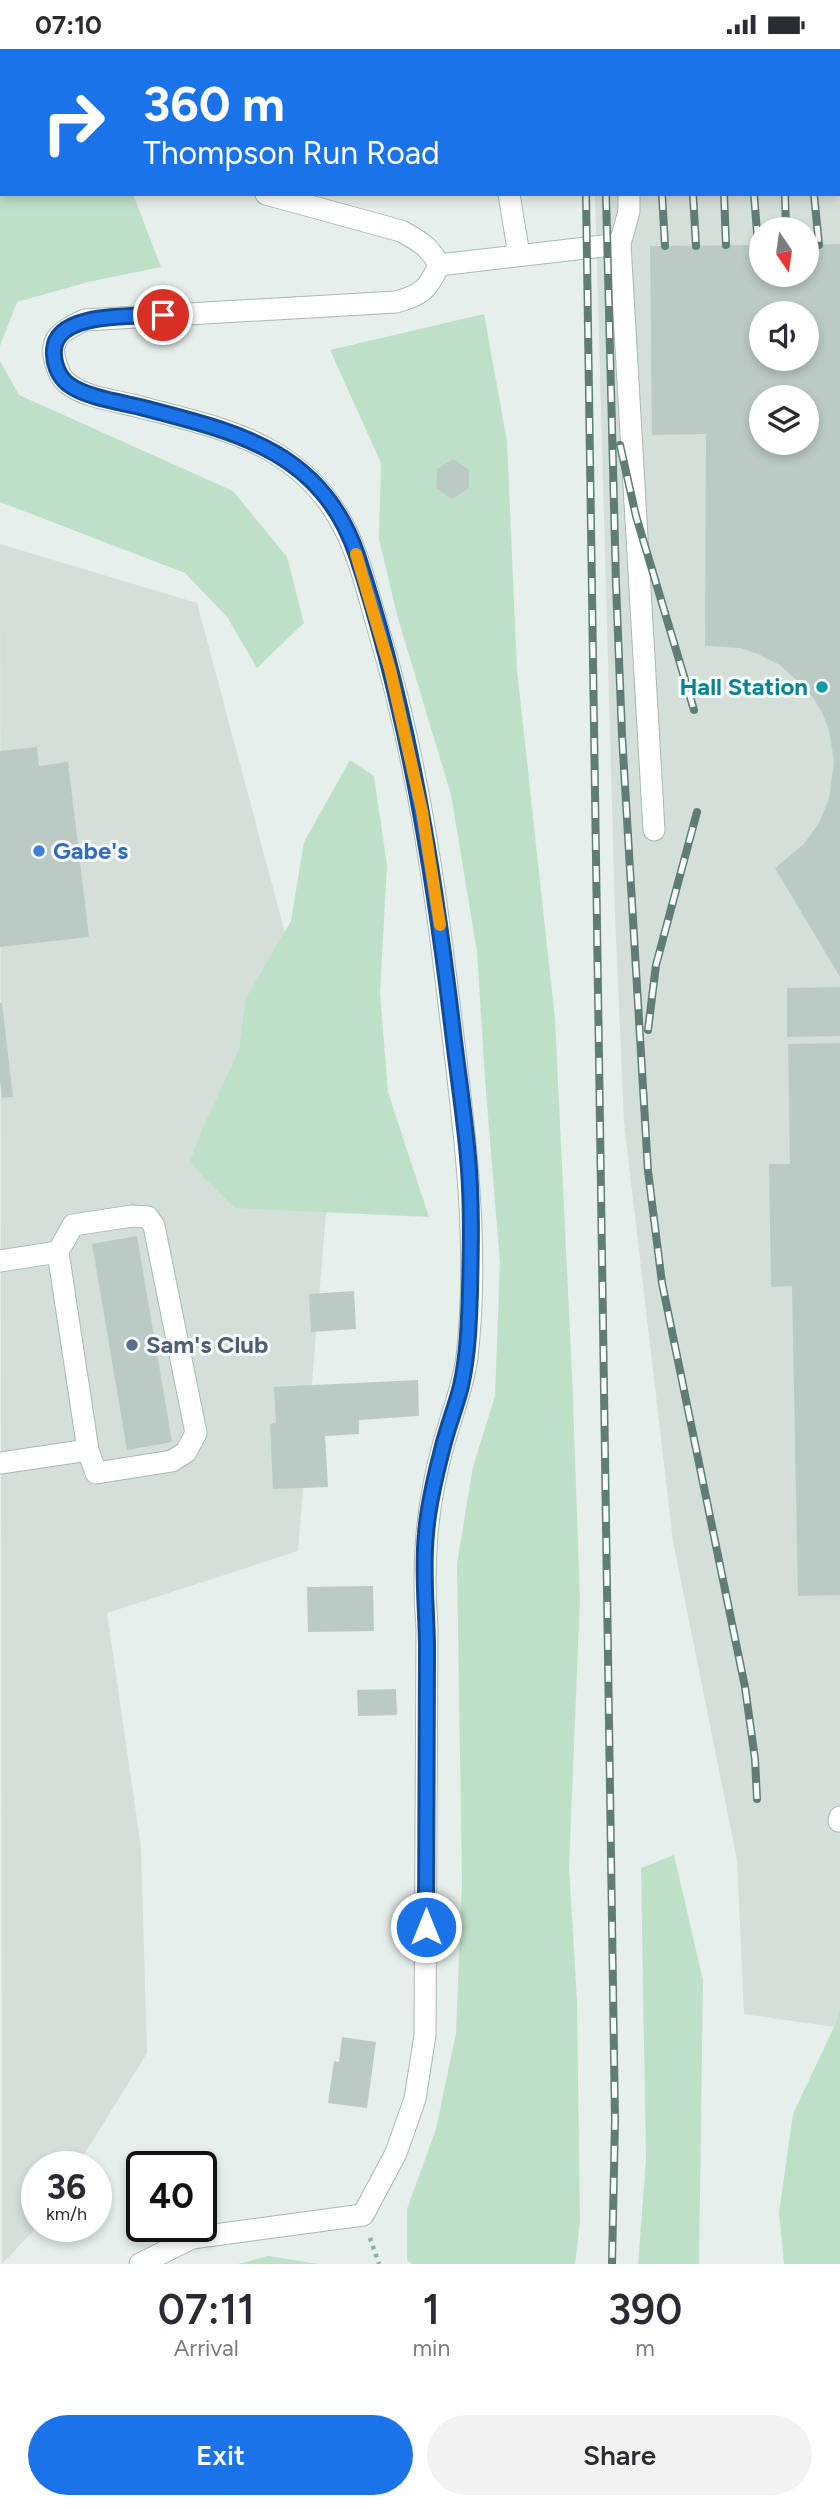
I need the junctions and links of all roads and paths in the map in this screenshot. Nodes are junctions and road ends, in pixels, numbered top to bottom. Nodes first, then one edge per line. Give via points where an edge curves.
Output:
1 (273, 196) edge
2 (509, 196) edge
3 (629, 196) edge
4 (620, 244) junction
5 (519, 255) junction
6 (439, 265) junction
7 (654, 830) dead end
8 (58, 1252) junction
9 (0, 1261) edge
10 (88, 1450) junction
11 (0, 1463) edge
12 (139, 2264) edge

1 - 6 street via 401,231 420,240
2 - 5 street
3 - 4 street
4 - 5 street
4 - 7 street
5 - 6 street
6 - 12 street via 430,285 415,297 396,302 85,320 54,341 58,373 69,385 259,443 310,479 335,508 355,551 390,669 422,811 468,1159 467,1357 439,1460 423,1577 427,1628 425,2035 415,2099 397,2153 363,2215 192,2238
8 - 9 street
8 - 10 street
8 - 10 street via 73,1225 148,1217 154,1226 196,1433 186,1452 172,1461 96,1473
10 - 11 street

